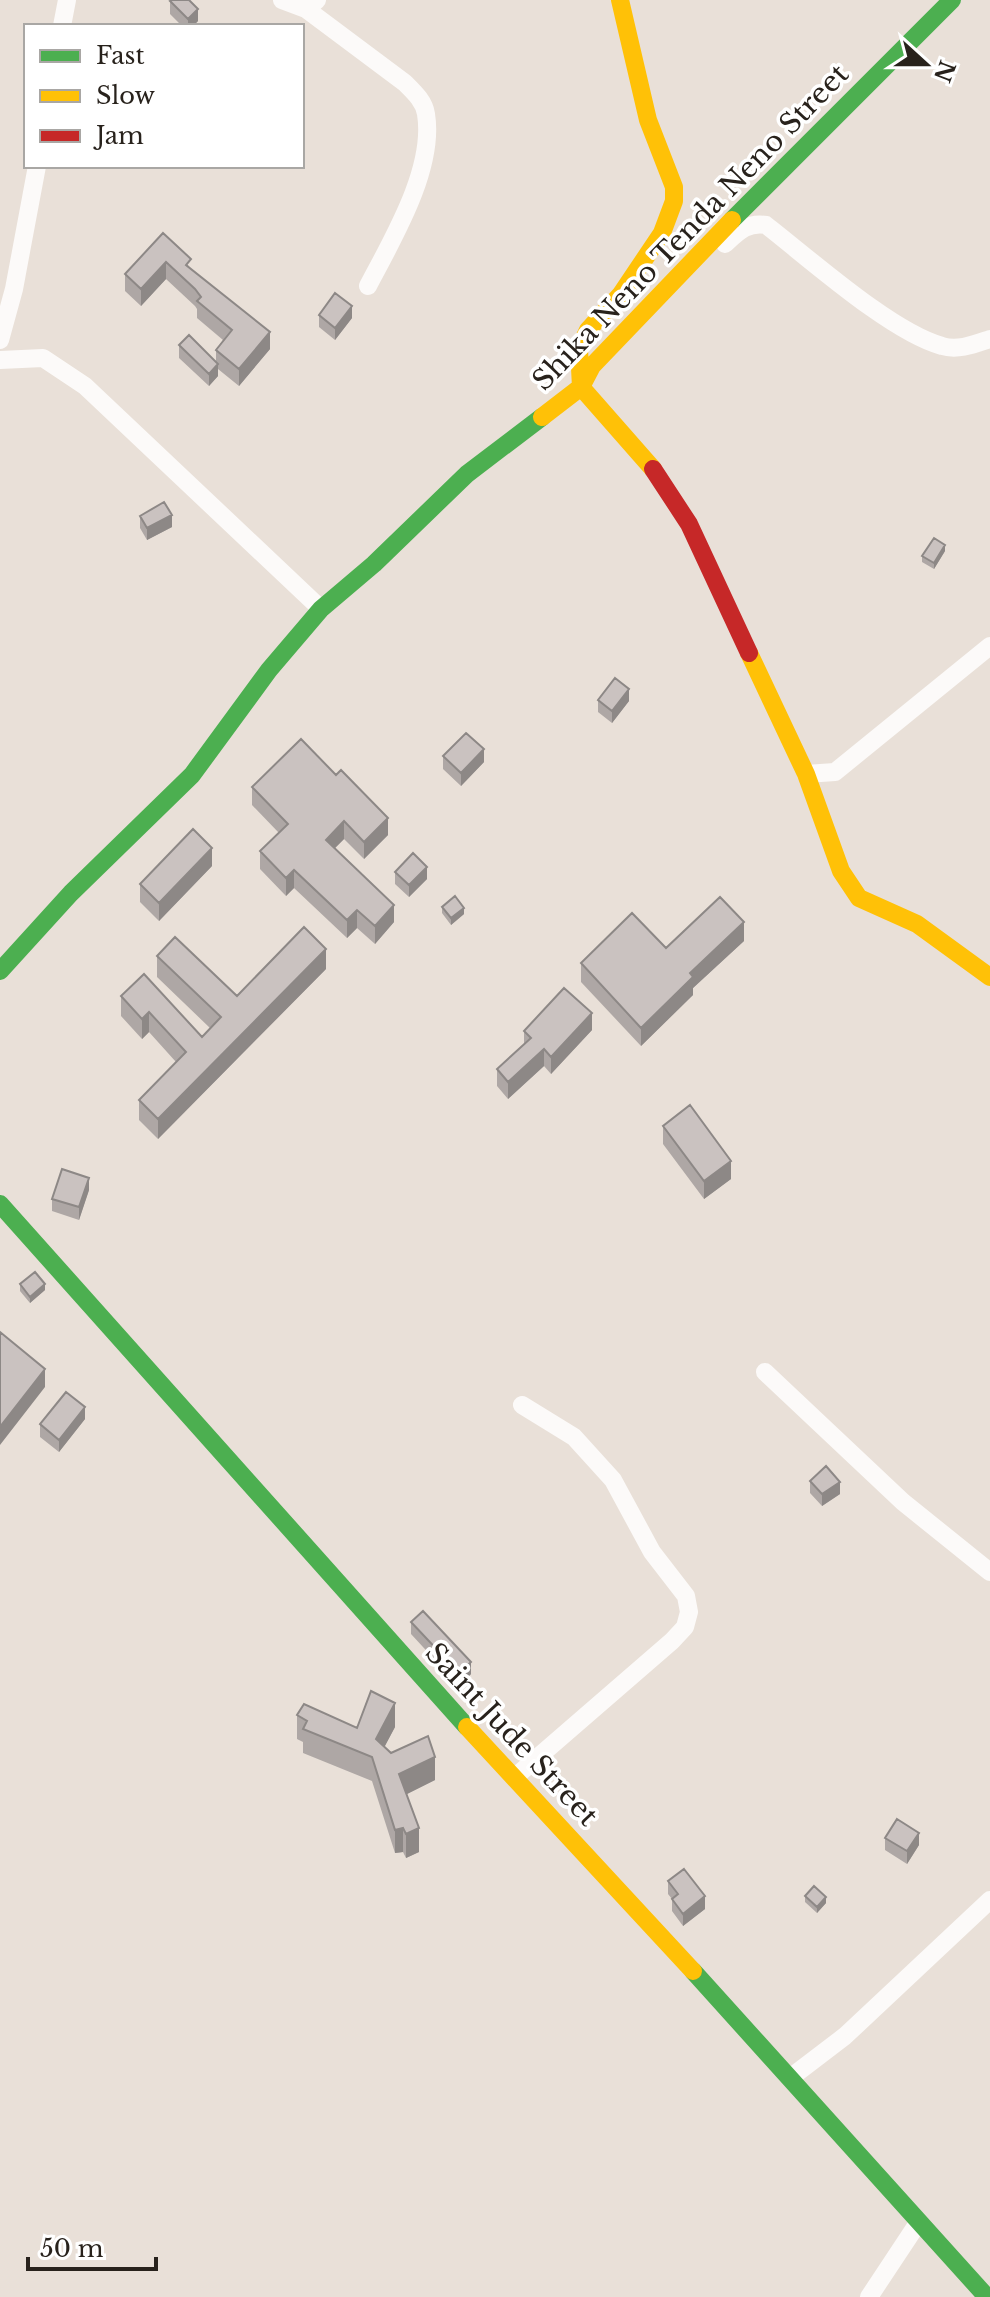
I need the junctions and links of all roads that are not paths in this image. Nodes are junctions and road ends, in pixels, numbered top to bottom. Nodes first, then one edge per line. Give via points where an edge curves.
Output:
1 (67, 0) edge
2 (282, 0) edge
3 (620, 0) edge
4 (952, 0) edge
5 (312, 4) edge
6 (62, 24) edge
7 (37, 168) edge
8 (368, 286) dead end
9 (990, 339) edge
10 (0, 340) edge
11 (0, 360) edge
12 (583, 390) junction
13 (321, 609) junction
14 (990, 646) edge
15 (806, 774) junction
16 (0, 971) edge
17 (990, 977) edge
18 (0, 1204) edge
19 (765, 1372) dead end
20 (522, 1405) dead end
21 (990, 1572) edge
22 (515, 1777) junction
23 (990, 1900) edge
24 (790, 2078) junction
25 (918, 2223) junction
26 (869, 2297) edge
27 (987, 2297) edge

1 - 6 street
2 - 5 street
3 - 12 street via 648,120 674,187 674,201 621,294 588,330 579,349
4 - 12 street, Shika Neno Tenda Neno Street via 684,268 592,366
5 - 8 street via 405,83 426,114 424,150 409,207
7 - 10 street
9 - 12 street via 942,346 889,319 766,225 755,223 725,244
11 - 13 street via 43,358 85,386
12 - 13 street, Shika Neno Tenda Neno Street via 467,474
12 - 15 street via 665,484 689,524
13 - 16 street, Shika Neno Tenda Neno Street via 192,775
14 - 15 street via 835,772
15 - 17 street via 841,871 859,898 917,924
18 - 22 street, Saint Jude Street
19 - 21 street via 903,1502
20 - 22 street via 574,1437 613,1480 652,1552 686,1596 689,1612 685,1627 672,1641
22 - 24 street, Saint Jude Street
23 - 24 street via 845,2036
24 - 25 street, Saint Jude Street
25 - 26 street
25 - 27 street, Saint Jude Street

